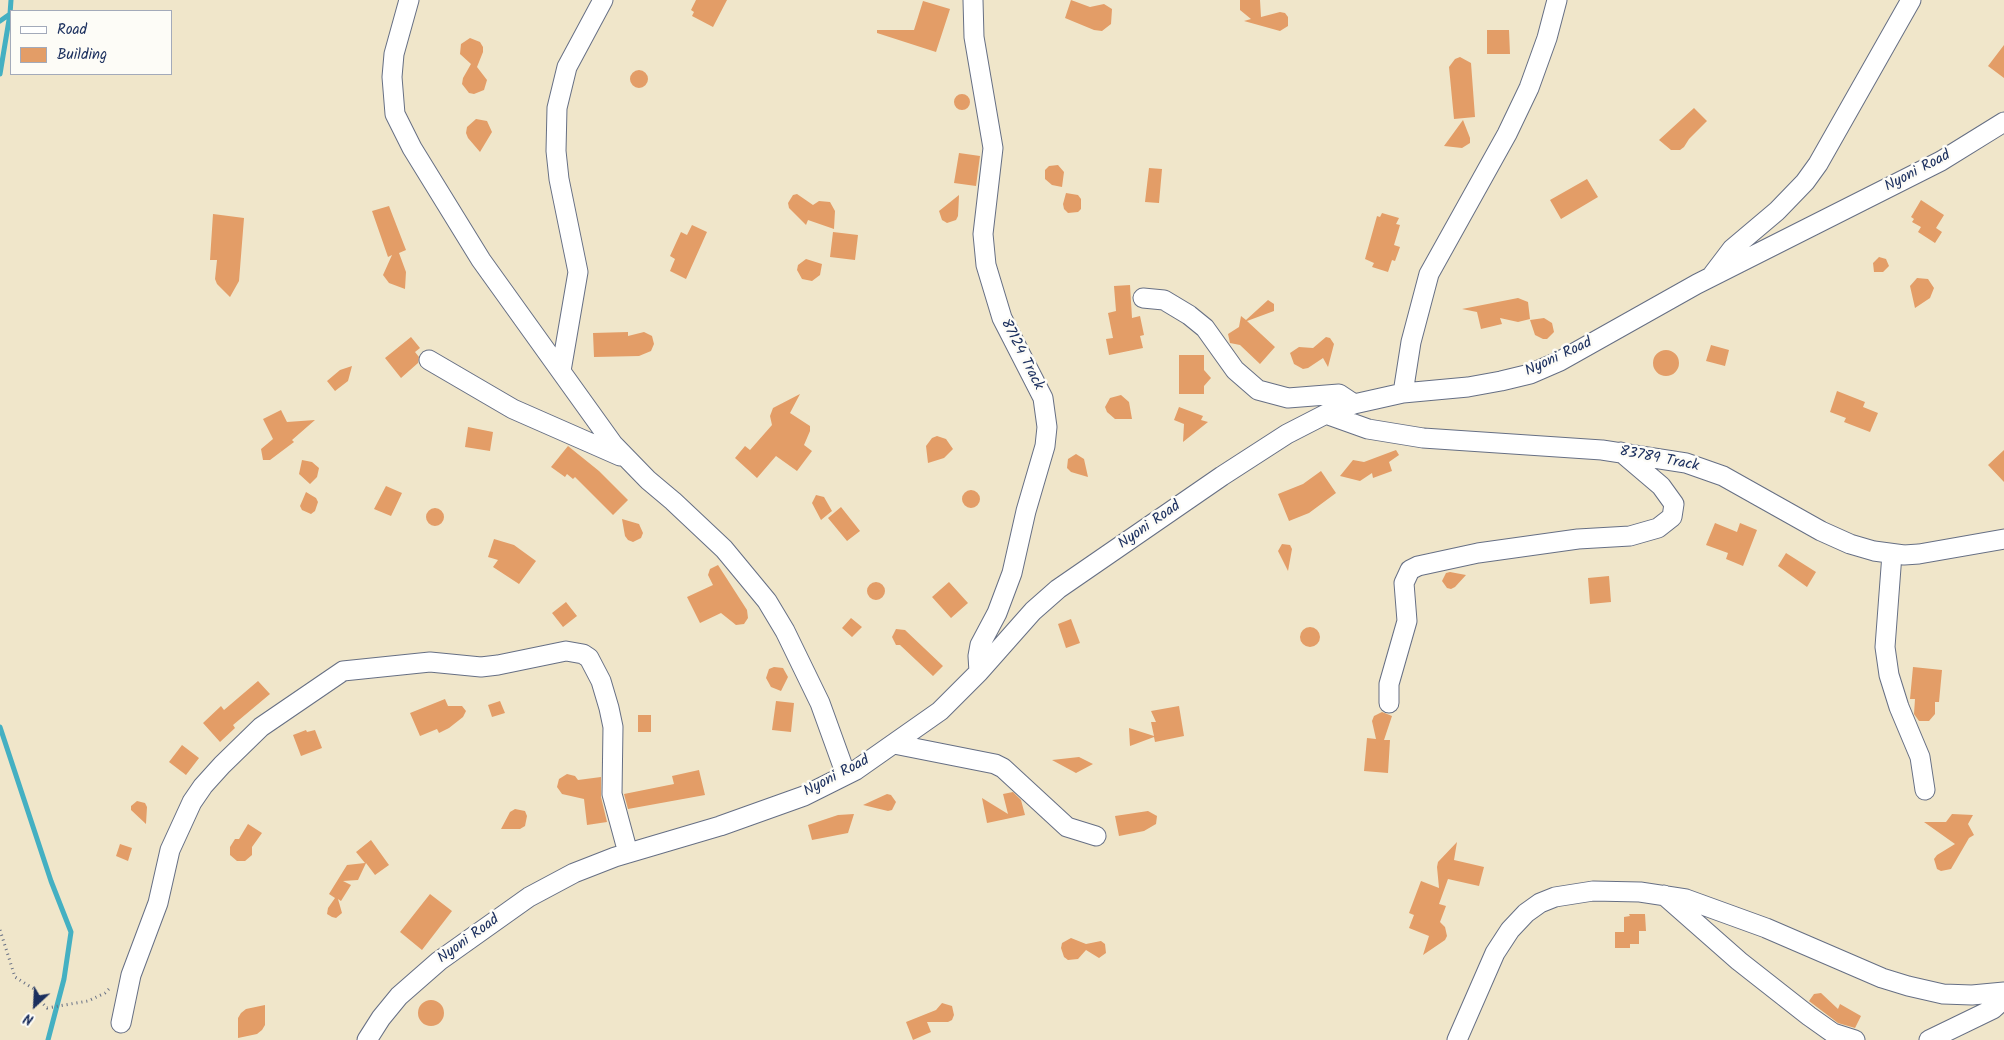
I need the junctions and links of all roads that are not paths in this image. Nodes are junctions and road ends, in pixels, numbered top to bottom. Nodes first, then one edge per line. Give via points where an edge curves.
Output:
1 (409, 0) edge
2 (603, 0) edge
3 (973, 0) edge
4 (1557, 0) edge
5 (1911, 0) edge
6 (2004, 122) edge
7 (1711, 277) junction
8 (1143, 298) dead end
9 (429, 360) dead end
10 (561, 371) junction
11 (1403, 393) junction
12 (1354, 404) junction
13 (1326, 414) junction
14 (1621, 452) junction
15 (624, 457) junction
16 (2004, 539) edge
17 (1892, 554) junction
18 (979, 672) junction
19 (1389, 702) dead end
20 (894, 744) junction
21 (846, 775) junction
22 (1926, 790) dead end
23 (1096, 836) dead end
24 (628, 853) junction
25 (1663, 894) junction
26 (2004, 992) edge
27 (2004, 999) edge
28 (120, 1024) dead end
29 (367, 1040) edge
30 (1457, 1040) edge
31 (1855, 1040) edge
32 (1929, 1040) edge

1 - 10 street via 394,54 395,114 412,148 481,260
2 - 10 street via 567,67 557,108 560,179 578,272
3 - 18 street, 87124 Track via 974,37 993,148 983,234 986,265 1002,318 1043,398 1047,427 1012,573 997,613 980,645
4 - 11 street via 1529,88 1429,274 1411,342
5 - 7 street via 1818,164 1777,211 1732,249
6 - 7 street, Nyoni Road via 1941,161
7 - 11 street, Nyoni Road via 1560,361 1530,374 1468,387
8 - 12 street via 1164,300 1189,315 1210,334 1235,370 1258,390 1288,398 1339,394
9 - 15 street via 513,408
10 - 15 street
11 - 12 street, Nyoni Road
12 - 13 street, Nyoni Road
13 - 14 street, 83789 Track via 1368,429 1423,438
13 - 18 street, Nyoni Road via 1287,434 1222,476 1058,589 1033,611
14 - 17 street, 83789 Track via 1703,467 1850,544
14 - 19 street via 1661,486 1674,504 1672,517 1658,528 1617,538 1578,539 1478,552 1410,570 1404,583 1407,608 1405,635 1389,684
15 - 21 street via 724,549 767,601 820,703
16 - 17 street, 83789 Track via 1919,554
17 - 22 street via 1885,647 1899,707 1920,758
18 - 20 street, Nyoni Road via 940,711
20 - 21 street, Nyoni Road
20 - 23 street via 995,764 1067,826
21 - 24 street, Nyoni Road via 804,796
24 - 28 street via 612,794 613,727 610,708 590,658 566,651 481,667 430,662 343,671 261,727 203,786 192,802 170,850 158,903 136,958
24 - 29 street, Nyoni Road via 574,873 529,897 486,926 439,961 400,996 380,1018
25 - 26 street via 1766,928 1908,986 1943,994
25 - 30 street via 1593,891 1540,903 1510,930 1495,954
25 - 31 street via 1808,1016 1833,1033
27 - 32 street via 1993,1009

